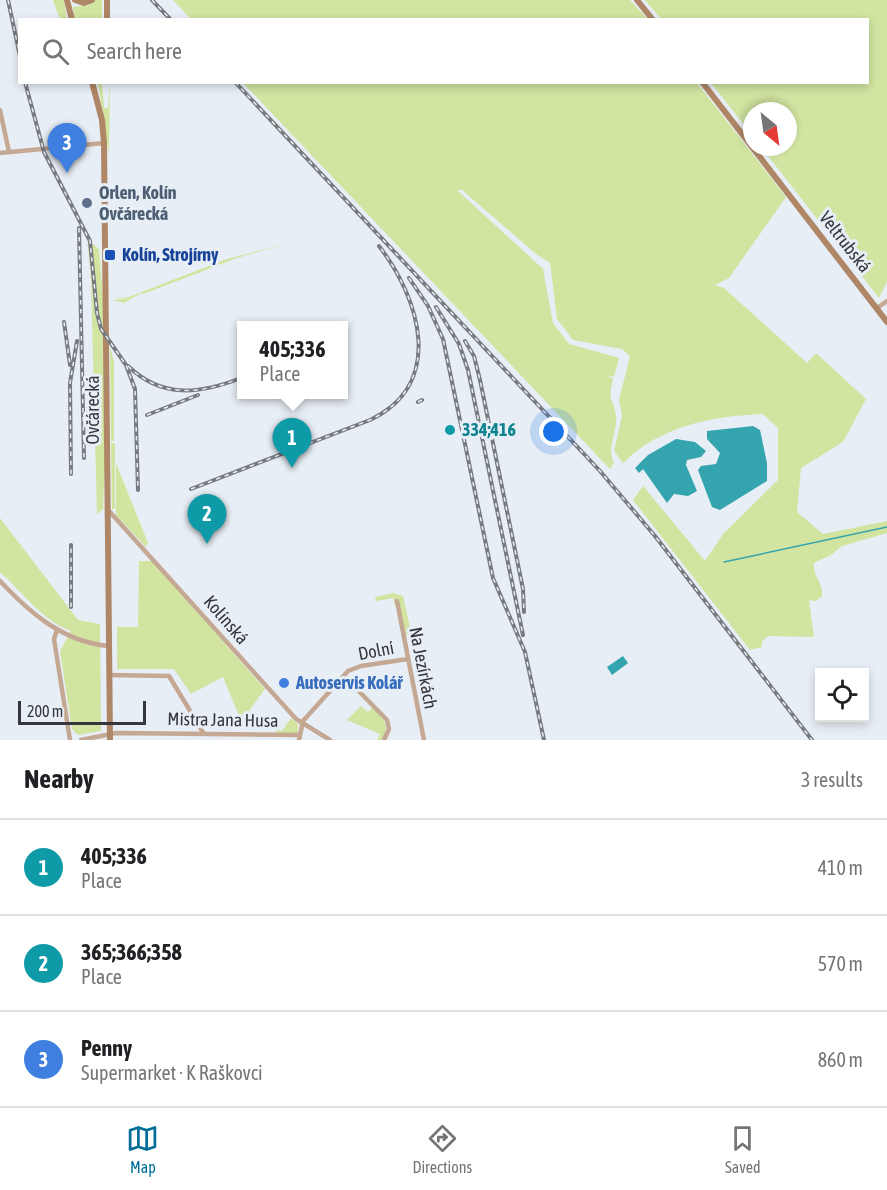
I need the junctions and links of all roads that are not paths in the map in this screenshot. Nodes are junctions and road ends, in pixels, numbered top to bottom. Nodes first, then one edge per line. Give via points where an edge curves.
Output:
1 (67, 0) edge
2 (75, 0) edge
3 (92, 0) edge
4 (107, 0) edge
5 (637, 0) edge
6 (72, 18) edge
7 (107, 18) edge
8 (651, 18) edge
9 (93, 84) edge
10 (704, 84) edge
11 (0, 110) edge
12 (105, 143) junction
13 (9, 152) junction
14 (0, 153) edge
15 (887, 301) edge
16 (877, 309) junction
17 (887, 322) edge
18 (109, 511) junction
19 (0, 581) edge
20 (397, 601) dead end
21 (57, 630) junction
22 (109, 646) junction
23 (408, 659) junction
24 (110, 675) junction
25 (344, 676) junction
26 (302, 724) junction
27 (170, 733) junction
28 (204, 734) junction
29 (110, 737) edge
30 (300, 738) edge
31 (70, 740) edge
32 (81, 740) edge
33 (170, 740) edge
34 (330, 740) edge
35 (384, 740) edge
36 (424, 740) edge

1 - 6 main road
2 - 3 main road
4 - 7 main road
5 - 8 main road
9 - 12 main road, Ovčárecká
10 - 16 main road, Veltrubská
11 - 13 street
12 - 13 street
12 - 18 main road, Ovčárecká
13 - 14 street
15 - 16 street
16 - 17 main road, Veltrubská
18 - 22 main road, Ovčárecká
18 - 26 street, Kolínská
19 - 21 street via 28,610
20 - 23 street, Na Jezírkách
21 - 22 street
21 - 31 street via 54,639
22 - 24 main road, Ovčárecká
23 - 25 street, Dolní via 361,666
23 - 36 street, Na Jezírkách
24 - 28 street via 169,676
24 - 29 main road, Ovčárecká
25 - 26 street, Dolní
25 - 35 street via 387,720 389,729
26 - 30 street
26 - 34 street, Kolínská
27 - 28 street, Mistra Jana Husa
27 - 29 street, Mistra Jana Husa
27 - 33 street
28 - 30 street, Mistra Jana Husa
29 - 32 street, Mistra Jana Husa

